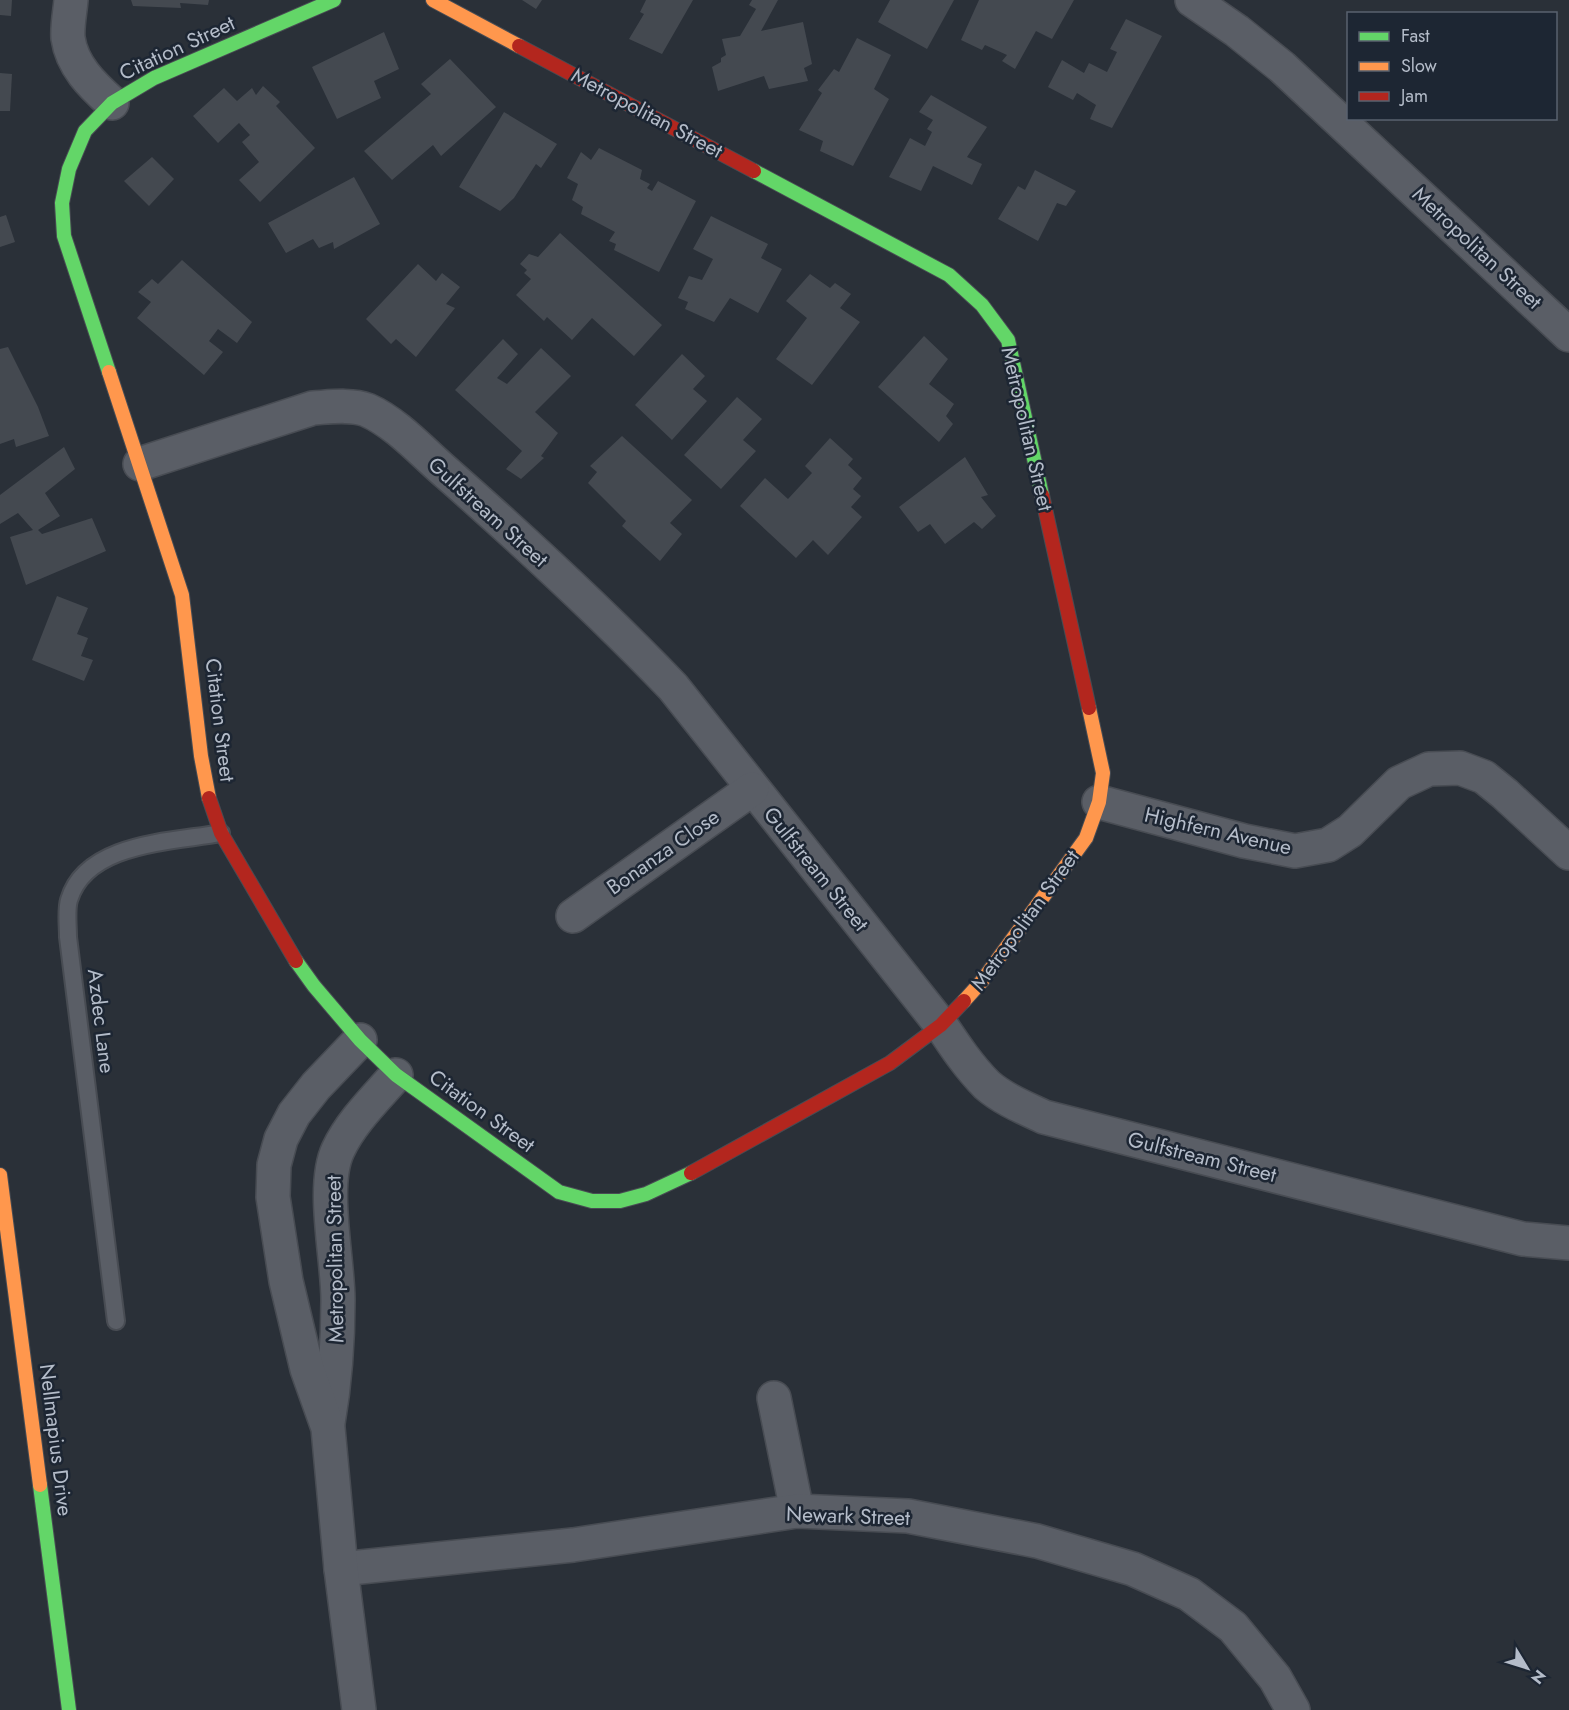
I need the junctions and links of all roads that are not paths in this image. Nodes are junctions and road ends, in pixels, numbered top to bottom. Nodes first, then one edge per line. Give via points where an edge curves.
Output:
1 (70, 0) edge
2 (334, 0) edge
3 (433, 0) edge
4 (1192, 0) edge
5 (112, 103) junction
6 (1569, 335) edge
7 (140, 464) junction
8 (752, 789) junction
9 (1099, 802) junction
10 (221, 833) junction
11 (1569, 853) edge
12 (573, 916) dead end
13 (941, 1025) junction
14 (360, 1040) junction
15 (396, 1075) junction
16 (0, 1175) edge
17 (1569, 1243) edge
18 (116, 1321) dead end
19 (774, 1398) dead end
20 (328, 1428) junction
21 (797, 1511) junction
22 (341, 1569) junction
23 (69, 1710) edge
24 (359, 1710) edge
25 (1293, 1710) edge

1 - 5 street via 68,37 75,61
2 - 5 street, Citation Street via 154,78
3 - 9 street, Metropolitan Street via 949,275 976,297 1008,340 1103,773
4 - 6 street, Metropolitan Street via 1282,67
5 - 7 street, Citation Street via 85,131 69,169 62,203 64,236
7 - 8 street, Gulfstream Street via 313,408 340,406 365,410 386,420 674,687
7 - 10 street, Citation Street via 182,595 201,756
8 - 12 street, Bonanza Close
8 - 13 street, Gulfstream Street
9 - 11 street, Highfern Avenue via 1295,851 1328,845 1350,831 1399,783 1429,769 1460,768 1485,777
9 - 13 street, Metropolitan Street via 1086,838 982,981
10 - 14 street, Citation Street via 286,946
10 - 18 lane, Azdec Lane via 140,846 106,858 82,877 69,900 68,937
13 - 15 street, Citation Street via 890,1063 678,1180 620,1202 585,1201 559,1192
13 - 17 street, Gulfstream Street via 988,1086 1044,1117 1523,1239
14 - 15 street, Citation Street
14 - 20 street, Metropolitan Street via 294,1114 274,1165 273,1197 285,1281 307,1369
15 - 20 street, Metropolitan Street via 348,1131 336,1153 330,1181 338,1300
16 - 23 street, Nellmapius Drive
19 - 21 street
20 - 22 street, Metropolitan Street
21 - 22 street, Newark Street via 573,1545
21 - 25 street, Newark Street via 908,1516 1037,1541 1133,1569 1189,1594 1233,1627 1275,1678
22 - 24 street, Metropolitan Street

